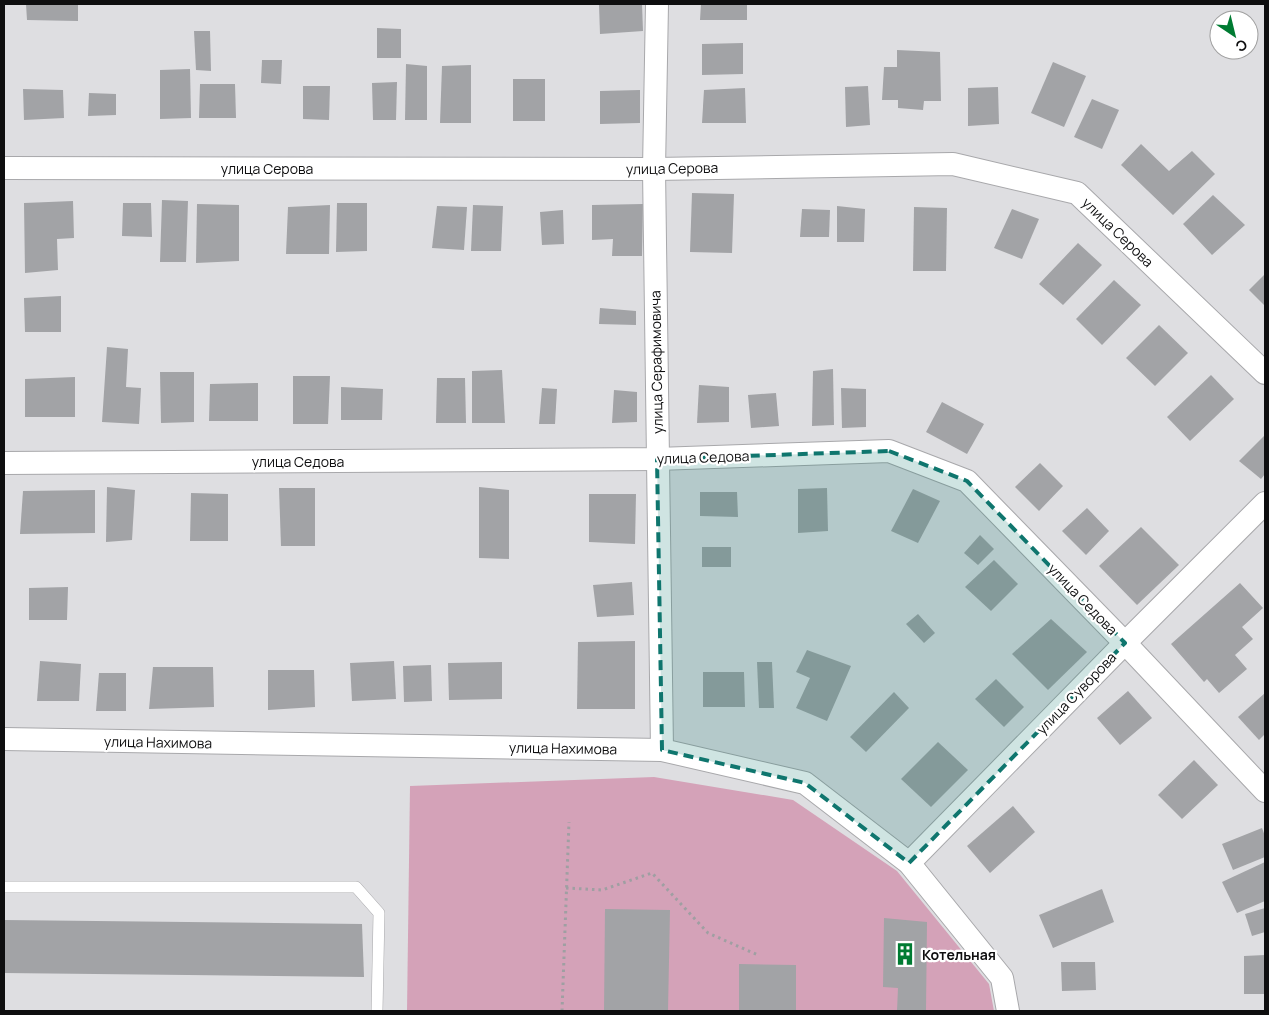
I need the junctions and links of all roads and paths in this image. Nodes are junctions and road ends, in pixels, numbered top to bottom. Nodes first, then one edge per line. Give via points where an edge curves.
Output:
1 (657, 4) edge
2 (4, 168) edge
3 (654, 169) junction
4 (1265, 373) edge
5 (657, 459) junction
6 (4, 462) edge
7 (1265, 503) edge
8 (1125, 643) junction
9 (4, 739) edge
10 (662, 750) junction
11 (1265, 791) edge
12 (569, 822) dead end
13 (909, 863) junction
14 (4, 887) edge
15 (566, 888) junction
16 (758, 955) dead end
17 (377, 1011) edge
18 (562, 1011) edge
19 (1008, 1011) edge

1 - 3 street, улица Серафимовича
2 - 3 street, улица Серова
3 - 4 street, улица Серова via 953,164 1077,193
3 - 5 street, улица Серафимовича
5 - 6 street, улица Седова
5 - 8 street, улица Седова via 889,451 967,481
5 - 10 street, улица Серафимовича
7 - 8 street, улица Суворова
8 - 11 street, улица Седова
8 - 13 street, улица Суворова
9 - 10 street, улица Нахимова
10 - 13 street, улица Нахимова via 805,783
12 - 15 path
13 - 19 street, улица Нахимова via 1002,978
14 - 17 lane via 356,887 379,913
15 - 16 path via 602,890 652,873 708,933
15 - 18 path

